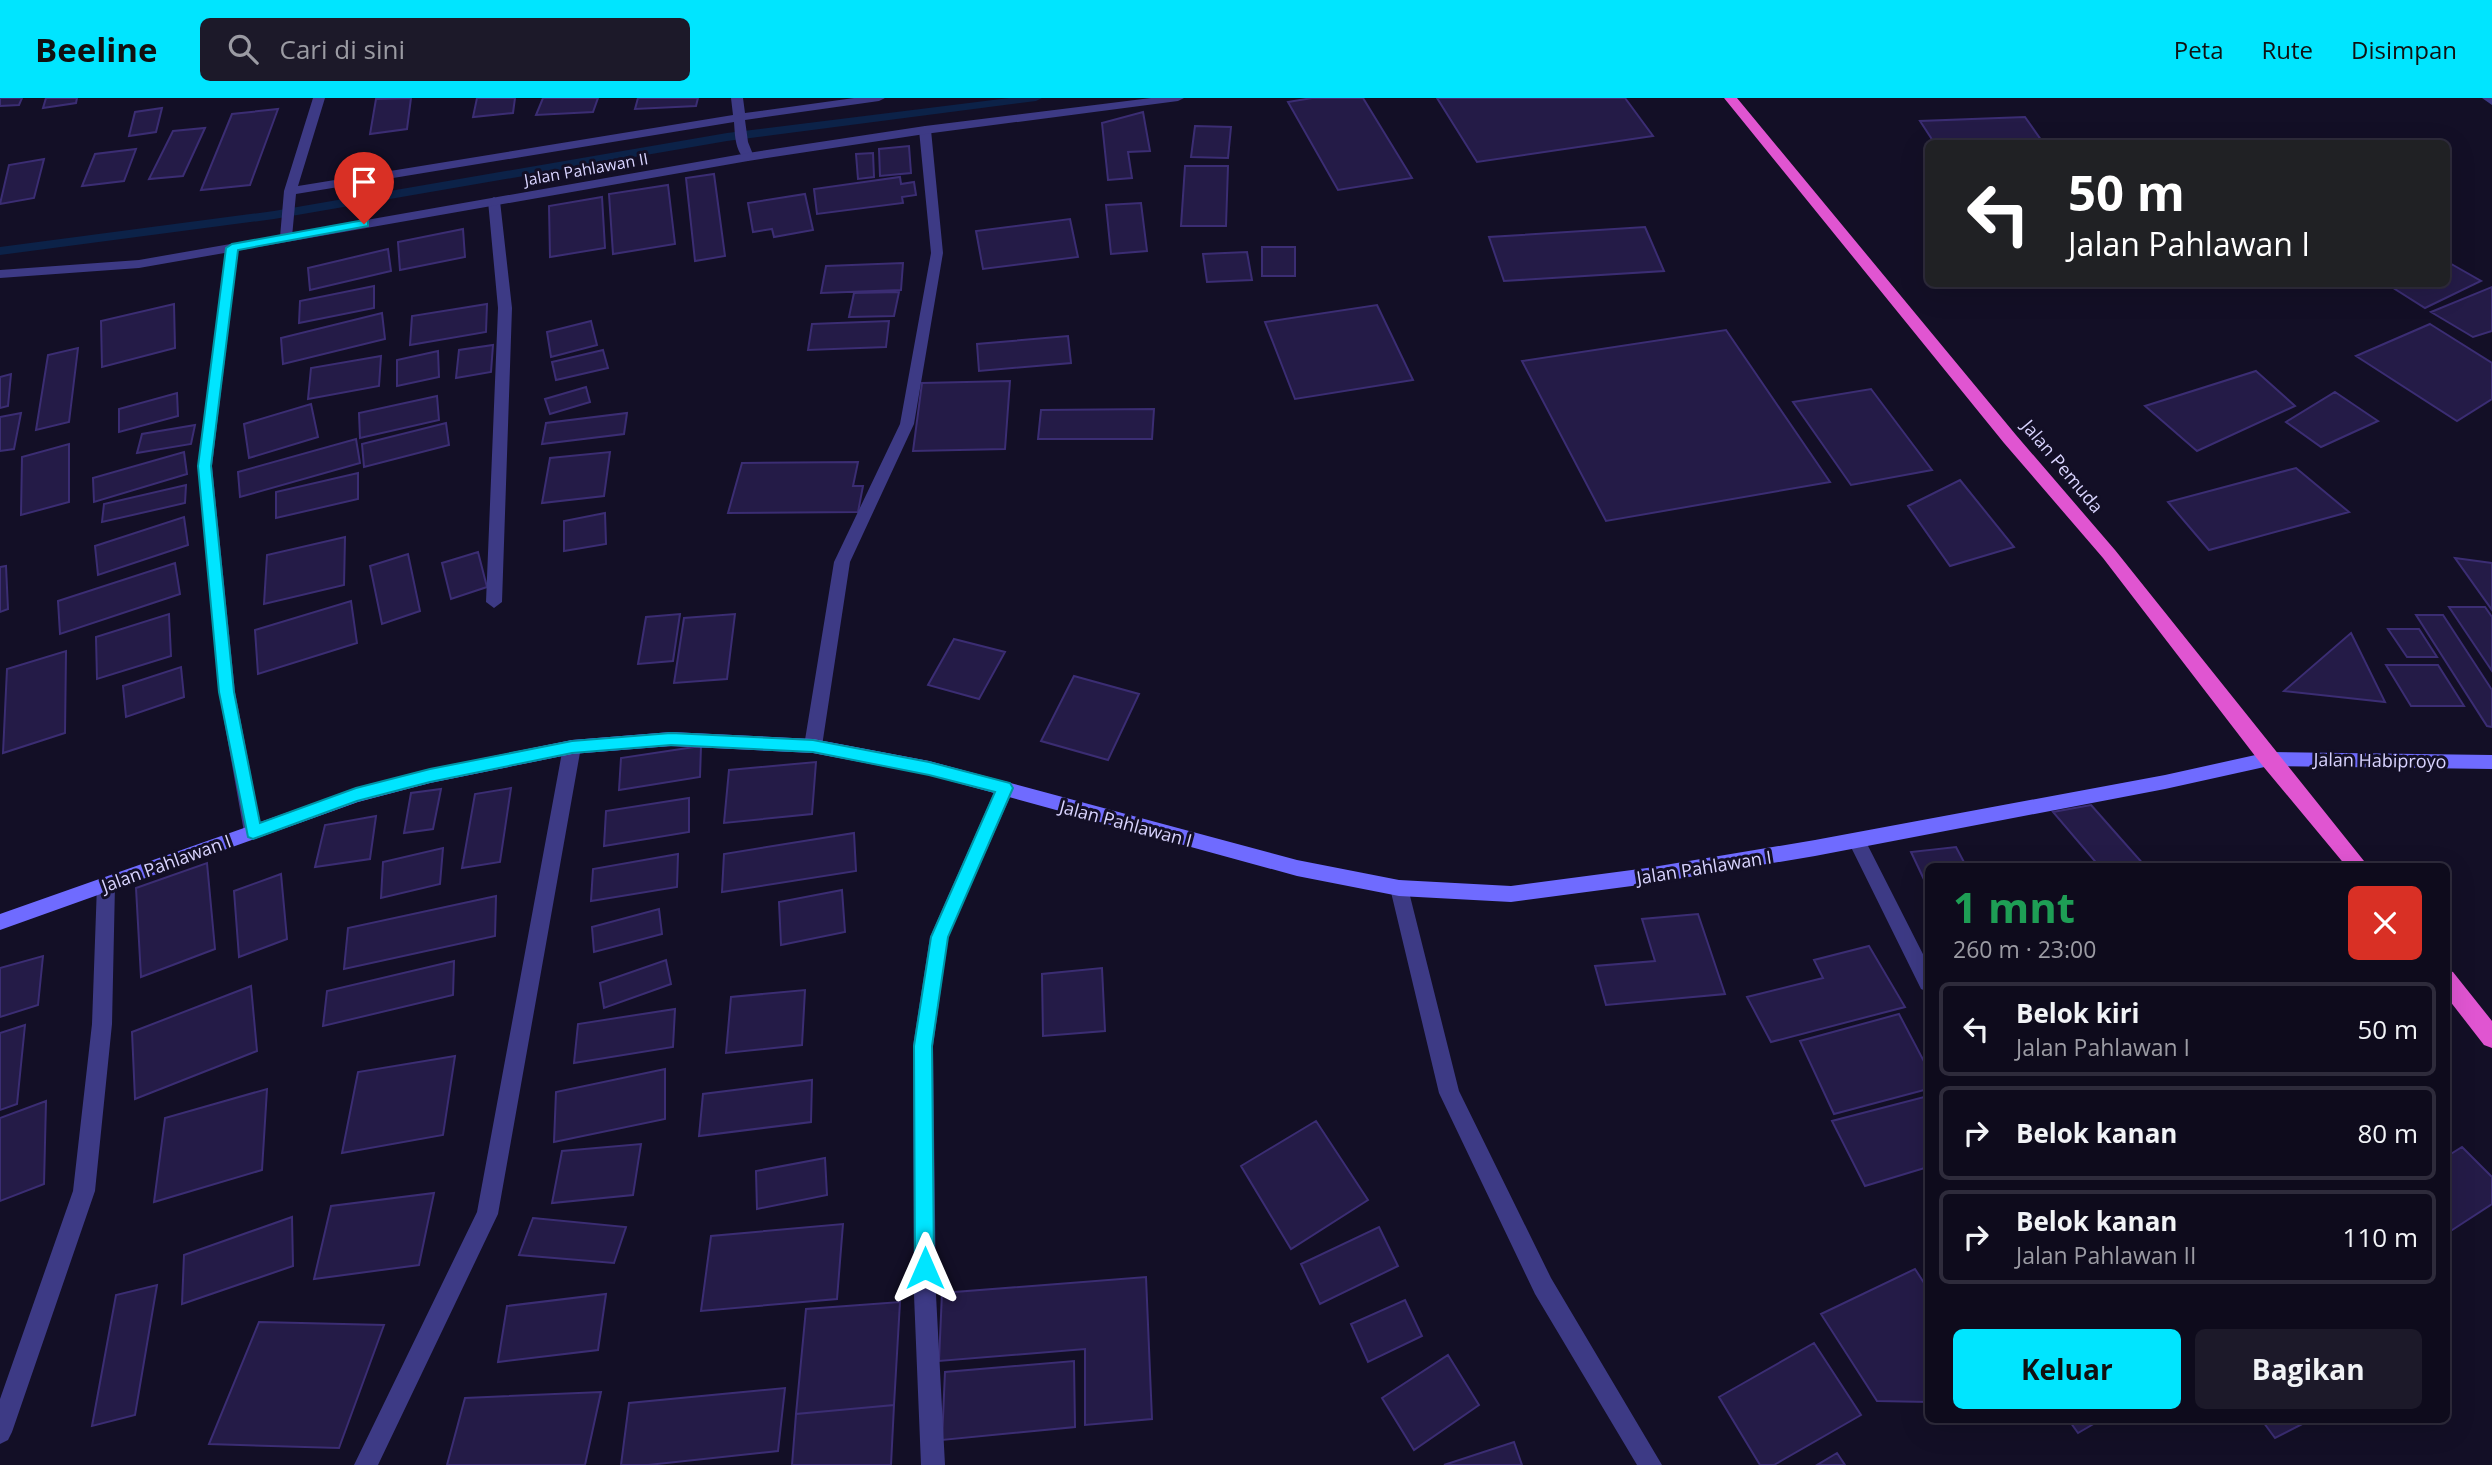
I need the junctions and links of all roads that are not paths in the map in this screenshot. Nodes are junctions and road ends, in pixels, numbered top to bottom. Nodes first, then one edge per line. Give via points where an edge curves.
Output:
1 (318, 98) edge
2 (737, 98) edge
3 (879, 98) edge
4 (1178, 98) edge
5 (1730, 98) edge
6 (2488, 98) edge
7 (2492, 102) edge
8 (738, 122) junction
9 (925, 130) junction
10 (748, 157) junction
11 (289, 197) junction
12 (494, 201) junction
13 (286, 237) junction
14 (232, 248) junction
15 (0, 274) edge
16 (494, 602) dead end
17 (813, 746) junction
18 (572, 747) junction
19 (2269, 759) junction
20 (2492, 762) edge
21 (1005, 788) junction
22 (253, 832) junction
23 (1857, 841) junction
24 (2356, 863) edge
25 (106, 885) junction
26 (1399, 888) junction
27 (0, 922) edge
28 (1925, 978) edge
29 (2450, 984) edge
30 (2492, 1038) edge
31 (0, 1432) edge
32 (366, 1465) edge
33 (933, 1465) edge
34 (1650, 1465) edge

1 - 11 street
2 - 8 street
3 - 8 street
4 - 9 street, Jalan Pahlawan II
5 - 19 highway, Jalan Pemuda via 2109,554
6 - 7 street
8 - 10 street
8 - 11 street
9 - 10 street, Jalan Pahlawan II
9 - 17 street via 937,253 907,424 842,562
10 - 12 street, Jalan Pahlawan II
11 - 13 street
12 - 13 street, Jalan Pahlawan II
12 - 16 street via 505,308
13 - 14 street, Jalan Pahlawan II
14 - 15 street, Jalan Pahlawan II via 139,264
14 - 22 street via 205,466 227,692
17 - 18 main road, Jalan Pahlawan I via 671,739
17 - 21 main road, Jalan Pahlawan I
18 - 22 main road, Jalan Pahlawan I via 356,794
18 - 32 street via 487,1214
19 - 20 main road, Jalan Habiproyo
19 - 23 main road, Jalan Pahlawan I
19 - 24 highway, Jalan Pemuda
21 - 26 main road, Jalan Pahlawan I via 1297,868
21 - 33 street via 939,937 923,1046 925,1295
22 - 25 main road, Jalan Pahlawan I
23 - 26 main road, Jalan Pahlawan I via 1511,894
23 - 28 street
25 - 27 main road, Jalan Pahlawan I
25 - 31 street via 102,1024 84,1191
26 - 34 street via 1449,1093 1544,1286
29 - 30 highway

